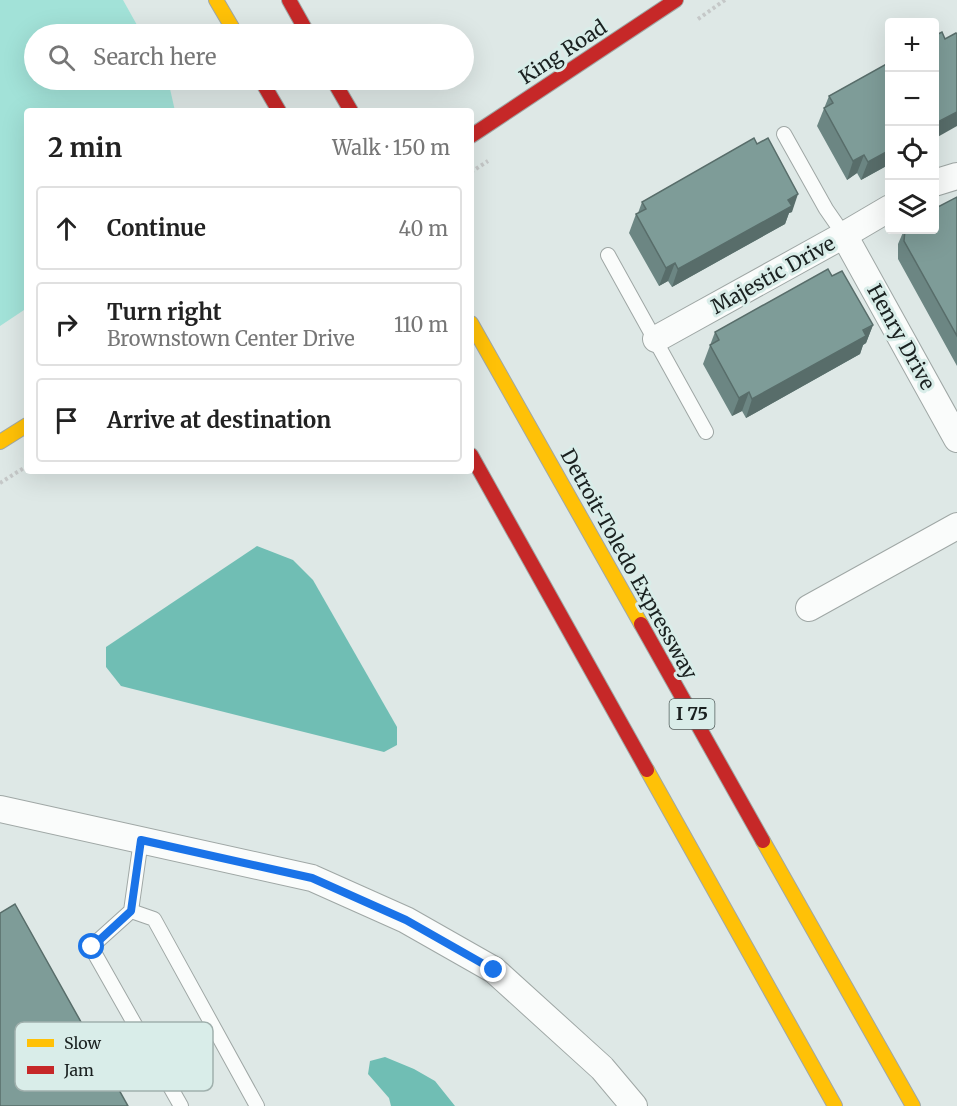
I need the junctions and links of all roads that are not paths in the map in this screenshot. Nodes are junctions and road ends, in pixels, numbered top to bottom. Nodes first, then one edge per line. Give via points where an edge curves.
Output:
1 (216, 0) edge
2 (289, 0) edge
3 (676, 0) edge
4 (230, 24) edge
5 (302, 24) edge
6 (267, 90) edge
7 (339, 90) edge
8 (277, 108) edge
9 (349, 108) edge
10 (474, 134) edge
11 (784, 134) dead end
12 (957, 176) edge
13 (939, 181) edge
14 (885, 211) edge
15 (844, 236) junction
16 (608, 255) dead end
17 (474, 328) edge
18 (656, 339) junction
19 (24, 427) edge
20 (706, 432) dead end
21 (957, 439) edge
22 (0, 442) edge
23 (474, 460) edge
24 (957, 526) edge
25 (809, 608) dead end
26 (0, 809) edge
27 (141, 840) junction
28 (131, 911) junction
29 (134, 1022) edge
30 (211, 1022) edge
31 (213, 1026) edge
32 (173, 1091) edge
33 (181, 1106) edge
34 (257, 1106) edge
35 (634, 1106) edge
36 (835, 1106) edge
37 (913, 1106) edge

1 - 4 main road
2 - 5 main road
3 - 10 main road, King Road
6 - 8 main road
7 - 9 main road
11 - 15 lane
12 - 13 street
14 - 15 street, Majestic Drive
15 - 18 street, Majestic Drive
15 - 21 street, Henry Drive
16 - 18 lane
17 - 37 main road, Detroit-Toledo Expressway / I 75
18 - 20 lane
19 - 22 main road
23 - 36 main road
24 - 25 street
26 - 27 street
27 - 28 lane
27 - 35 street via 312,878 406,920 494,970 602,1068
28 - 29 lane via 92,947
28 - 30 lane via 154,919
31 - 34 lane
32 - 33 lane

